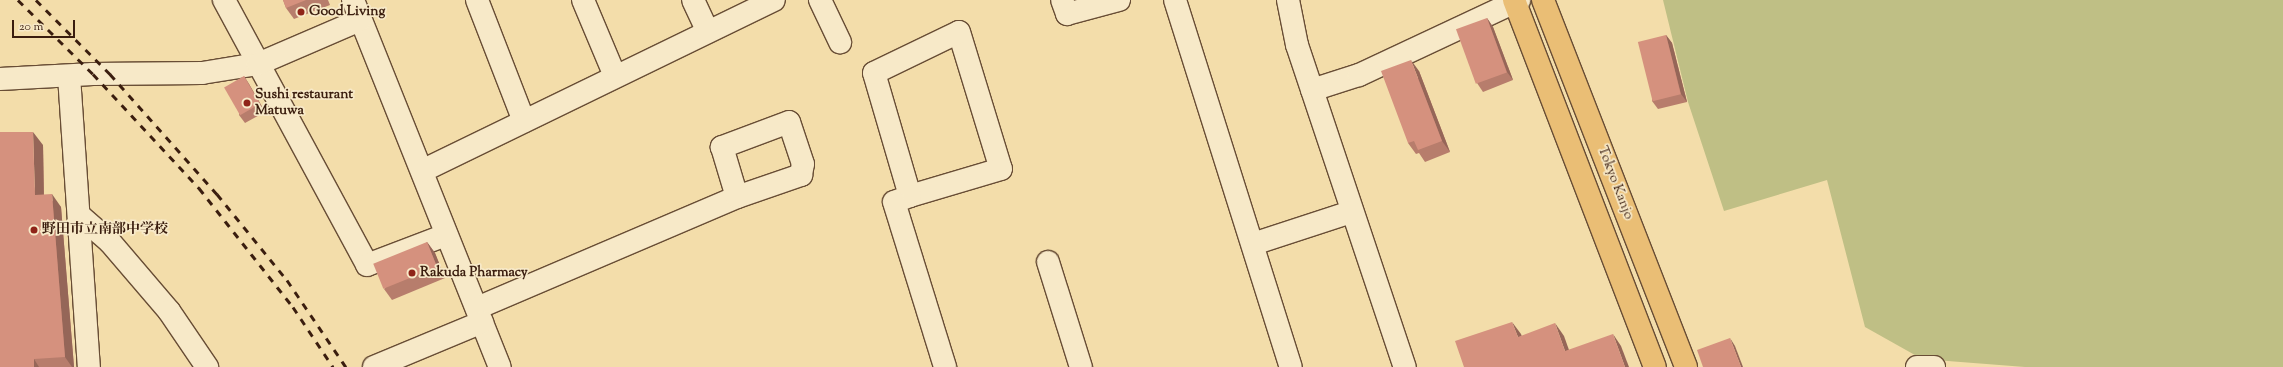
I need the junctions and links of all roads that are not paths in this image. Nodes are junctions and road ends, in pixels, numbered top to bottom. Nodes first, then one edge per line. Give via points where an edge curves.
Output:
1 (224, 0) edge
2 (352, 0) edge
3 (478, 0) edge
4 (583, 0) edge
5 (692, 0) edge
6 (774, 0) edge
7 (820, 0) edge
8 (1062, 0) edge
9 (1119, 0) edge
10 (1175, 0) edge
11 (1288, 0) edge
12 (1543, 0) edge
13 (1516, 1) edge
14 (360, 20) junction
15 (708, 32) junction
16 (840, 42) dead end
17 (258, 64) junction
18 (69, 76) junction
19 (616, 76) junction
20 (0, 79) edge
21 (1312, 90) junction
22 (524, 121) junction
23 (422, 171) junction
24 (910, 196) junction
25 (738, 197) dead end
26 (1351, 212) junction
27 (79, 215) junction
28 (446, 234) junction
29 (1253, 244) junction
30 (1048, 262) dead end
31 (479, 315) junction
32 (89, 367) edge
33 (207, 367) edge
34 (374, 367) edge
35 (500, 367) edge
36 (945, 367) edge
37 (1081, 367) edge
38 (1291, 367) edge
39 (1405, 367) edge
40 (1655, 367) edge
41 (1686, 367) edge
42 (1917, 367) edge
43 (1934, 367) edge

1 - 17 street
2 - 14 street
3 - 22 street
4 - 19 street
5 - 15 street
6 - 15 street
7 - 16 street
8 - 9 street via 1067,14
10 - 29 street
11 - 21 street via 1296,45
12 - 41 highway, Tokyo Kanjo
13 - 21 street via 1360,74
13 - 40 highway, Tokyo Kanjo
14 - 17 street
14 - 23 street
15 - 19 street
17 - 18 street via 202,73
17 - 28 street via 367,265
18 - 20 street
18 - 27 street
19 - 22 street
21 - 26 street
22 - 23 street
23 - 28 street
24 - 24 street via 1001,169 959,32 874,72
24 - 36 street via 894,202
25 - 31 street
26 - 29 street
26 - 39 street
27 - 32 street
27 - 33 street via 110,242 169,310
28 - 31 street
29 - 38 street
30 - 37 street
31 - 34 street
31 - 35 street
42 - 43 street

